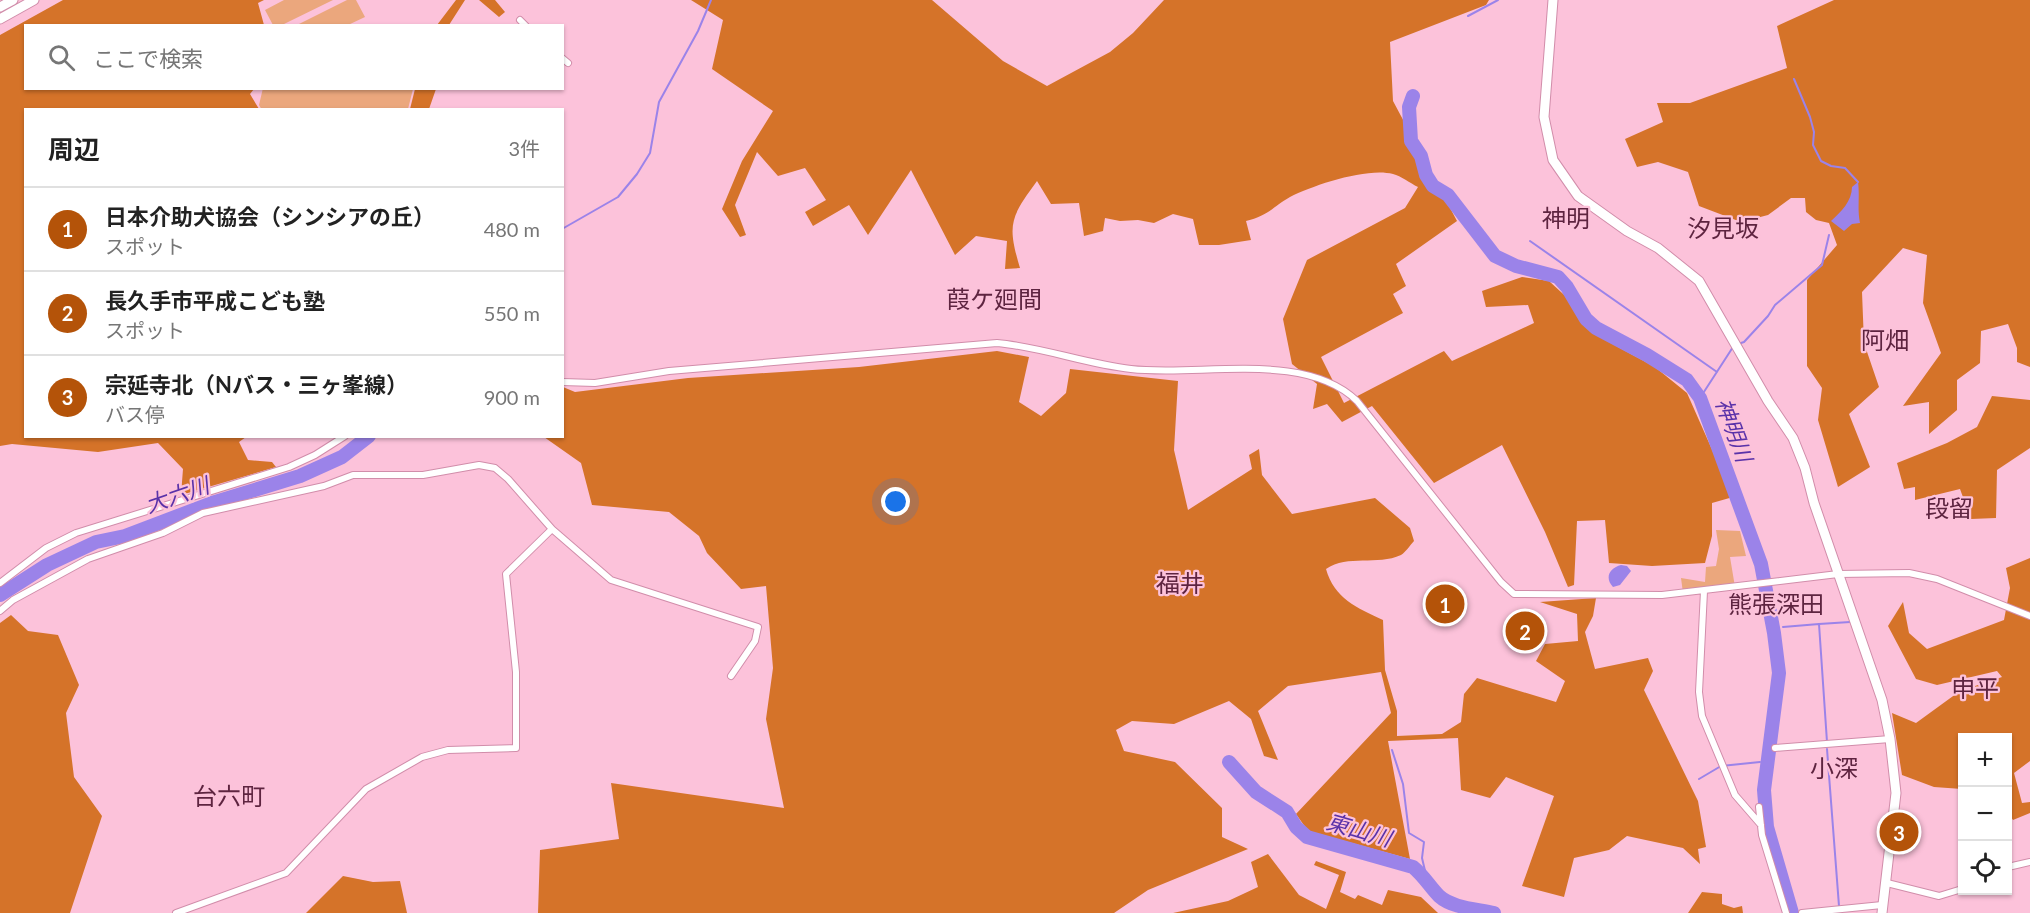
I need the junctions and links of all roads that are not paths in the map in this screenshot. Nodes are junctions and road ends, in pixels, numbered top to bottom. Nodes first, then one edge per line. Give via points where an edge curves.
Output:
1 (13, 0) edge
2 (34, 0) edge
3 (1552, 0) edge
4 (0, 8) edge
5 (0, 19) edge
6 (564, 60) edge
7 (568, 63) dead end
8 (564, 382) edge
9 (342, 438) edge
10 (552, 529) junction
11 (1838, 574) junction
12 (0, 583) edge
13 (1704, 591) junction
14 (0, 611) edge
15 (2030, 616) edge
16 (731, 676) dead end
17 (1890, 739) junction
18 (1775, 748) dead end
19 (1759, 807) dead end
20 (1761, 825) junction
21 (2030, 862) edge
22 (2012, 866) edge
23 (1887, 884) junction
24 (1958, 890) edge
25 (1882, 909) edge
26 (176, 913) edge
27 (1786, 913) edge
28 (1802, 913) edge

1 - 4 street
2 - 5 street
3 - 11 street via 1544,117 1553,160 1578,196 1658,248 1699,282 1793,438
6 - 7 street
8 - 13 street via 595,383 669,371 997,343 1134,370 1308,374 1345,389 1357,401 1514,594 1662,595
9 - 12 street via 289,467 76,533 46,548
10 - 14 street via 495,468 479,465 403,476 353,475 324,486 203,513 163,533 88,559
10 - 16 street via 612,580 758,627 755,641
10 - 26 street via 506,574 516,672 516,748 448,750 422,757 366,789 286,873
11 - 13 street
11 - 15 street via 1909,573 1937,579
11 - 17 street via 1882,700
13 - 20 street via 1699,692 1702,716 1735,795
17 - 18 street
17 - 23 street via 1896,793
19 - 20 street
20 - 27 street
21 - 22 street
23 - 24 street via 1939,896
23 - 25 street
25 - 28 street

